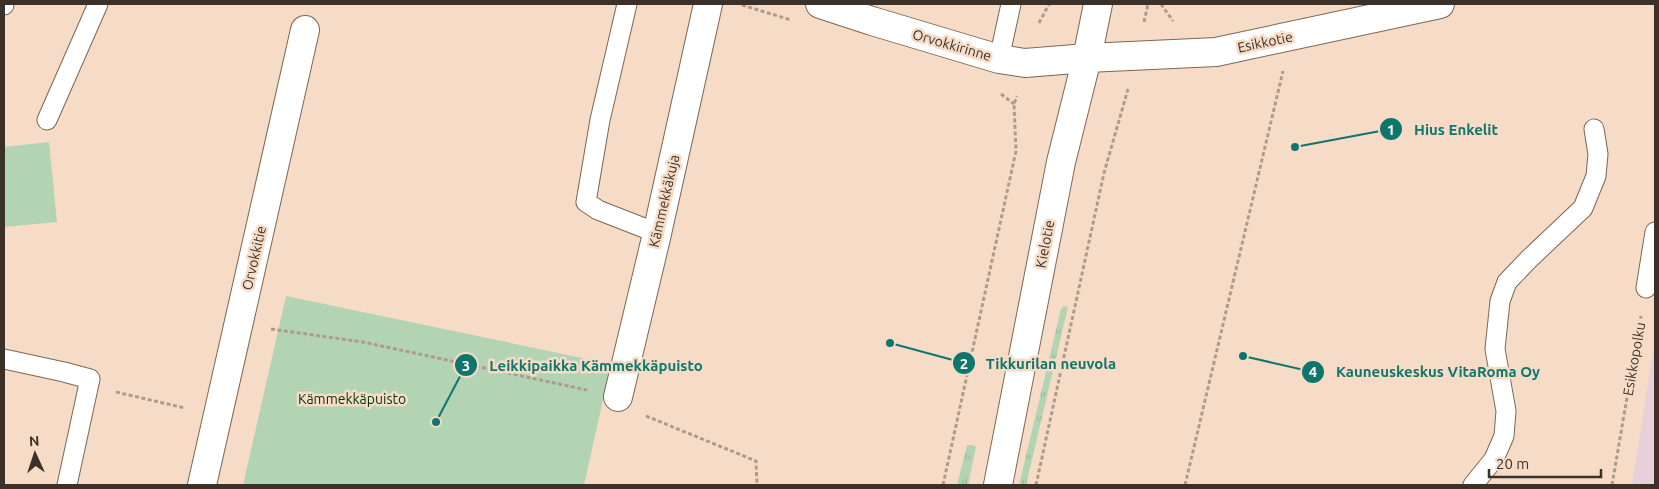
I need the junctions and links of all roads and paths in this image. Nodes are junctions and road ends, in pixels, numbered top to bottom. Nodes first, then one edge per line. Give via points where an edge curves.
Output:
1 (98, 4) edge
2 (627, 4) edge
3 (708, 4) edge
4 (820, 4) edge
5 (1011, 4) edge
6 (1049, 4) edge
7 (1098, 4) edge
8 (1440, 4) edge
9 (305, 30) dead end
10 (1137, 56) junction
11 (1087, 58) junction
12 (999, 59) junction
13 (1284, 63) dead end
14 (1025, 64) junction
15 (47, 120) dead end
16 (1594, 129) dead end
17 (1655, 232) edge
18 (657, 233) junction
19 (1646, 288) joint
20 (238, 325) junction
21 (4, 359) edge
22 (88, 385) junction
23 (618, 397) junction
24 (218, 416) junction
25 (67, 485) edge
26 (202, 485) edge
27 (757, 485) edge
28 (943, 485) edge
29 (998, 485) edge
30 (1036, 485) edge
31 (1185, 485) edge
32 (1473, 485) edge
33 (1612, 485) edge

1 - 15 lane
2 - 18 lane via 600,120 586,202 598,210
3 - 18 street, Kämmekkäkuja
4 - 12 street, Orvokkirinne
5 - 12 lane
6 - 14 path via 1034,32
7 - 11 street, Kielotie
8 - 10 street, Esikkotie via 1216,52
9 - 20 street, Orvokkitie
10 - 11 street, Esikkotie
10 - 30 path via 1104,173
11 - 14 street, Orvokkirinne
11 - 29 street, Kielotie via 1061,162
12 - 14 street, Orvokkirinne
13 - 31 path
14 - 28 path via 1014,104 1016,151
16 - 32 lane via 1598,154 1596,176 1583,208 1507,282 1500,301 1495,349 1506,411 1504,436 1494,459
17 - 19 lane
18 - 23 street, Kämmekkäkuja
19 - 33 path, Esikkopolku
20 - 23 path via 363,342
20 - 24 street, Orvokkitie
21 - 22 lane via 90,379
22 - 24 path
22 - 25 lane
23 - 27 path via 633,411 756,461
24 - 26 street, Orvokkitie

